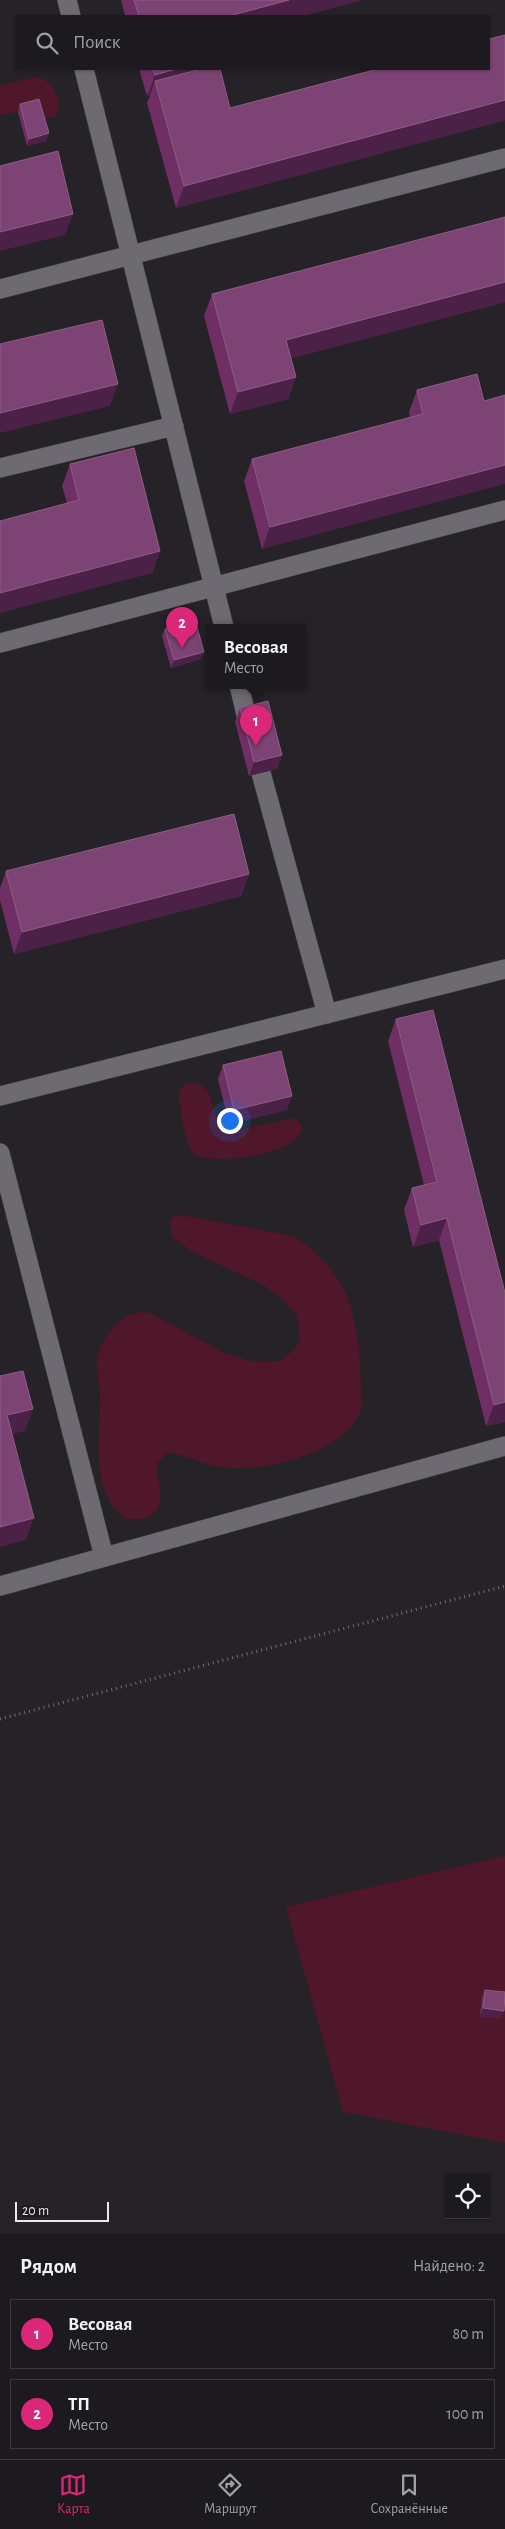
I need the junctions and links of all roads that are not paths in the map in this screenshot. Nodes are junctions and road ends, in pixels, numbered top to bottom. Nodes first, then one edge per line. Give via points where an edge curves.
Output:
1 (67, 0) edge
2 (71, 15) edge
3 (84, 70) edge
4 (505, 158) edge
5 (131, 257) junction
6 (0, 289) edge
7 (174, 426) junction
8 (0, 468) edge
9 (505, 510) edge
10 (214, 587) junction
11 (223, 624) edge
12 (0, 643) edge
13 (240, 689) edge
14 (247, 719) edge
15 (261, 773) edge
16 (505, 969) edge
17 (327, 1014) junction
18 (0, 1096) edge
19 (0, 1153) edge
20 (505, 1446) edge
21 (104, 1557) junction
22 (0, 1586) edge

1 - 2 lane
3 - 5 lane
4 - 5 lane
5 - 6 lane
5 - 7 lane
7 - 8 lane
7 - 10 lane
9 - 10 lane
10 - 11 lane
10 - 12 lane
13 - 14 lane
15 - 17 lane
16 - 17 lane
17 - 18 lane
19 - 21 lane
20 - 21 lane
21 - 22 lane

